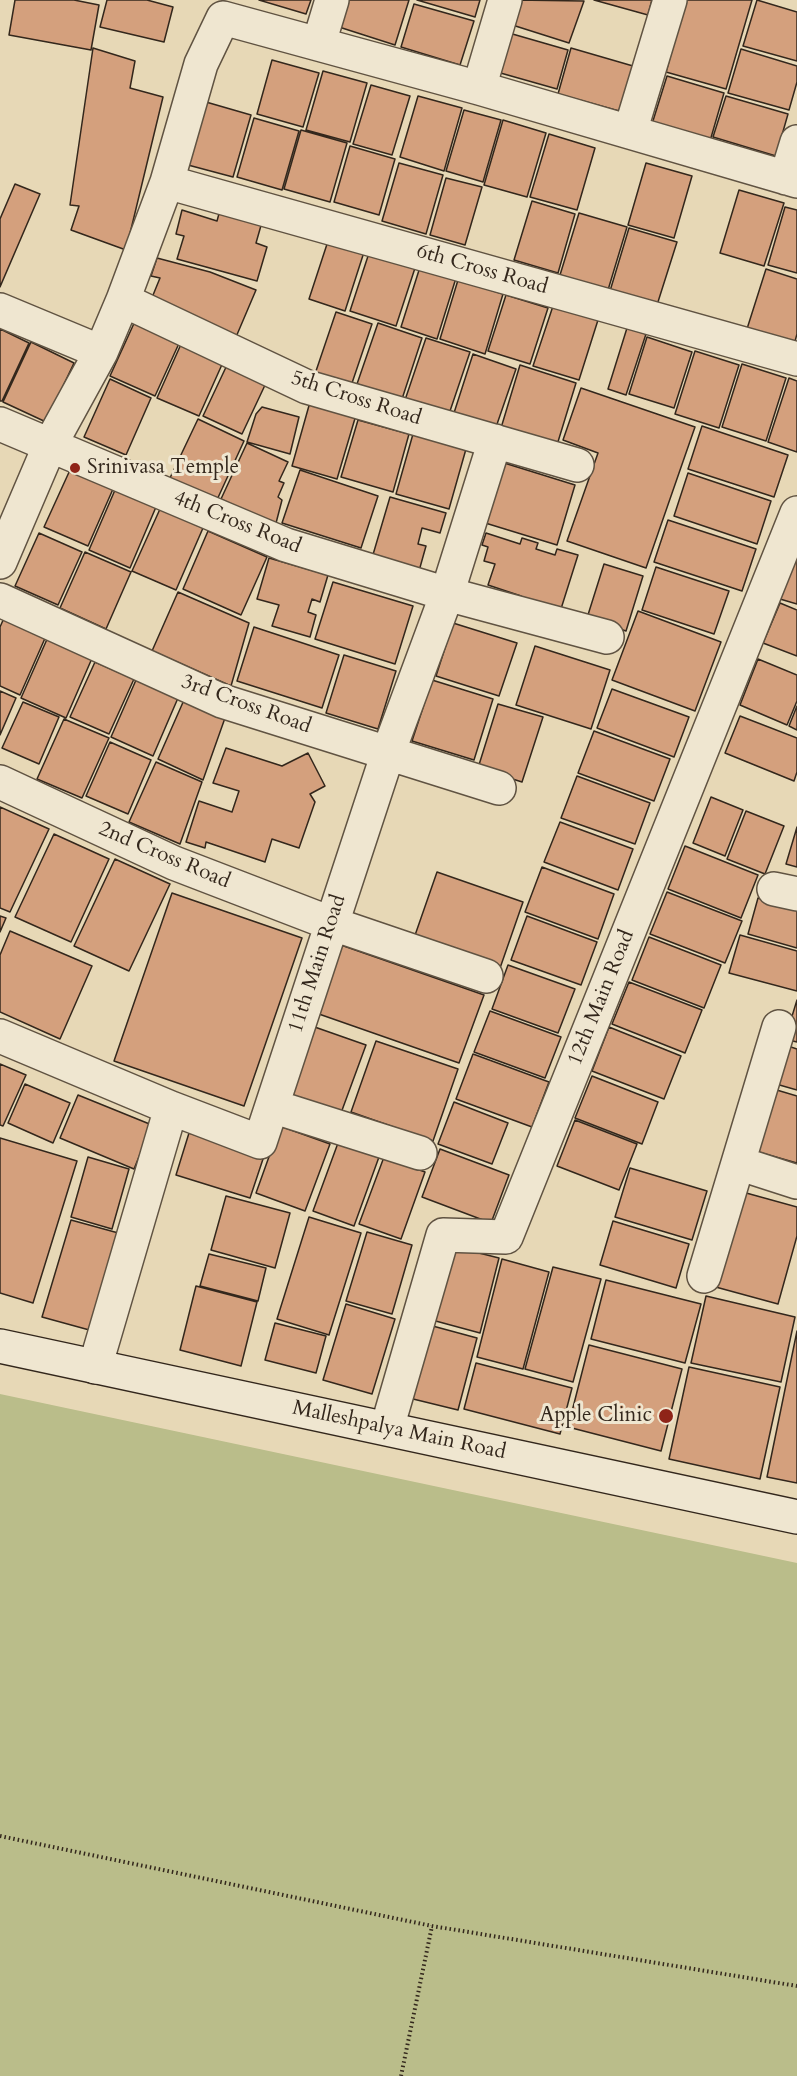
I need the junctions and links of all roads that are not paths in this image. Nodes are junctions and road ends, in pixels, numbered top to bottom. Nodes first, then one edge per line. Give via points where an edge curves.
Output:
1 (332, 0) edge
2 (505, 0) edge
3 (670, 0) edge
4 (225, 9) edge
5 (319, 43) junction
6 (479, 88) junction
7 (630, 132) junction
8 (797, 142) edge
9 (791, 179) edge
10 (167, 182) junction
11 (123, 300) junction
12 (0, 310) edge
13 (100, 352) junction
14 (797, 359) edge
15 (0, 424) edge
16 (495, 441) junction
17 (50, 445) junction
18 (577, 465) dead end
19 (797, 513) edge
20 (0, 562) edge
21 (447, 594) junction
22 (0, 600) edge
23 (607, 638) dead end
24 (388, 753) junction
25 (0, 782) edge
26 (499, 788) dead end
27 (330, 923) junction
28 (486, 976) dead end
29 (779, 1028) dead end
30 (0, 1036) edge
31 (272, 1106) junction
32 (171, 1108) junction
33 (420, 1153) dead end
34 (738, 1163) junction
35 (797, 1182) edge
36 (704, 1276) dead end
37 (0, 1346) edge
38 (95, 1367) junction
39 (387, 1428) junction
40 (797, 1517) edge

1 - 5 street
2 - 6 street
3 - 7 street
4 - 5 street
4 - 10 street via 201,64
5 - 6 street
6 - 7 street
7 - 9 street
8 - 9 street
10 - 11 street
10 - 14 street, 6th Cross Road
11 - 13 street
11 - 16 street, 5th Cross Road via 307,387
12 - 13 street
13 - 17 street
15 - 17 street, 4th Cross Road
16 - 18 street, 5th Cross Road
16 - 21 street, 11th Main Road
17 - 20 street
17 - 21 street, 4th Cross Road via 286,545
19 - 39 street, 12th Main Road via 506,1237 443,1235
21 - 23 street, 4th Cross Road
21 - 24 street, 11th Main Road
22 - 24 street, 3rd Cross Road via 222,701
24 - 26 street, 3rd Cross Road
24 - 27 street, 11th Main Road
25 - 27 street, 2nd Cross Road via 174,864
27 - 28 street, 2nd Cross Road
27 - 31 street, 11th Main Road
29 - 34 street
30 - 32 street
31 - 32 street, 11th Main Road via 260,1142
31 - 33 street
32 - 38 street
34 - 35 street
34 - 36 street
37 - 38 street, Malleshpalya Main Road
38 - 39 street, Malleshpalya Main Road
39 - 40 street, Malleshpalya Main Road

